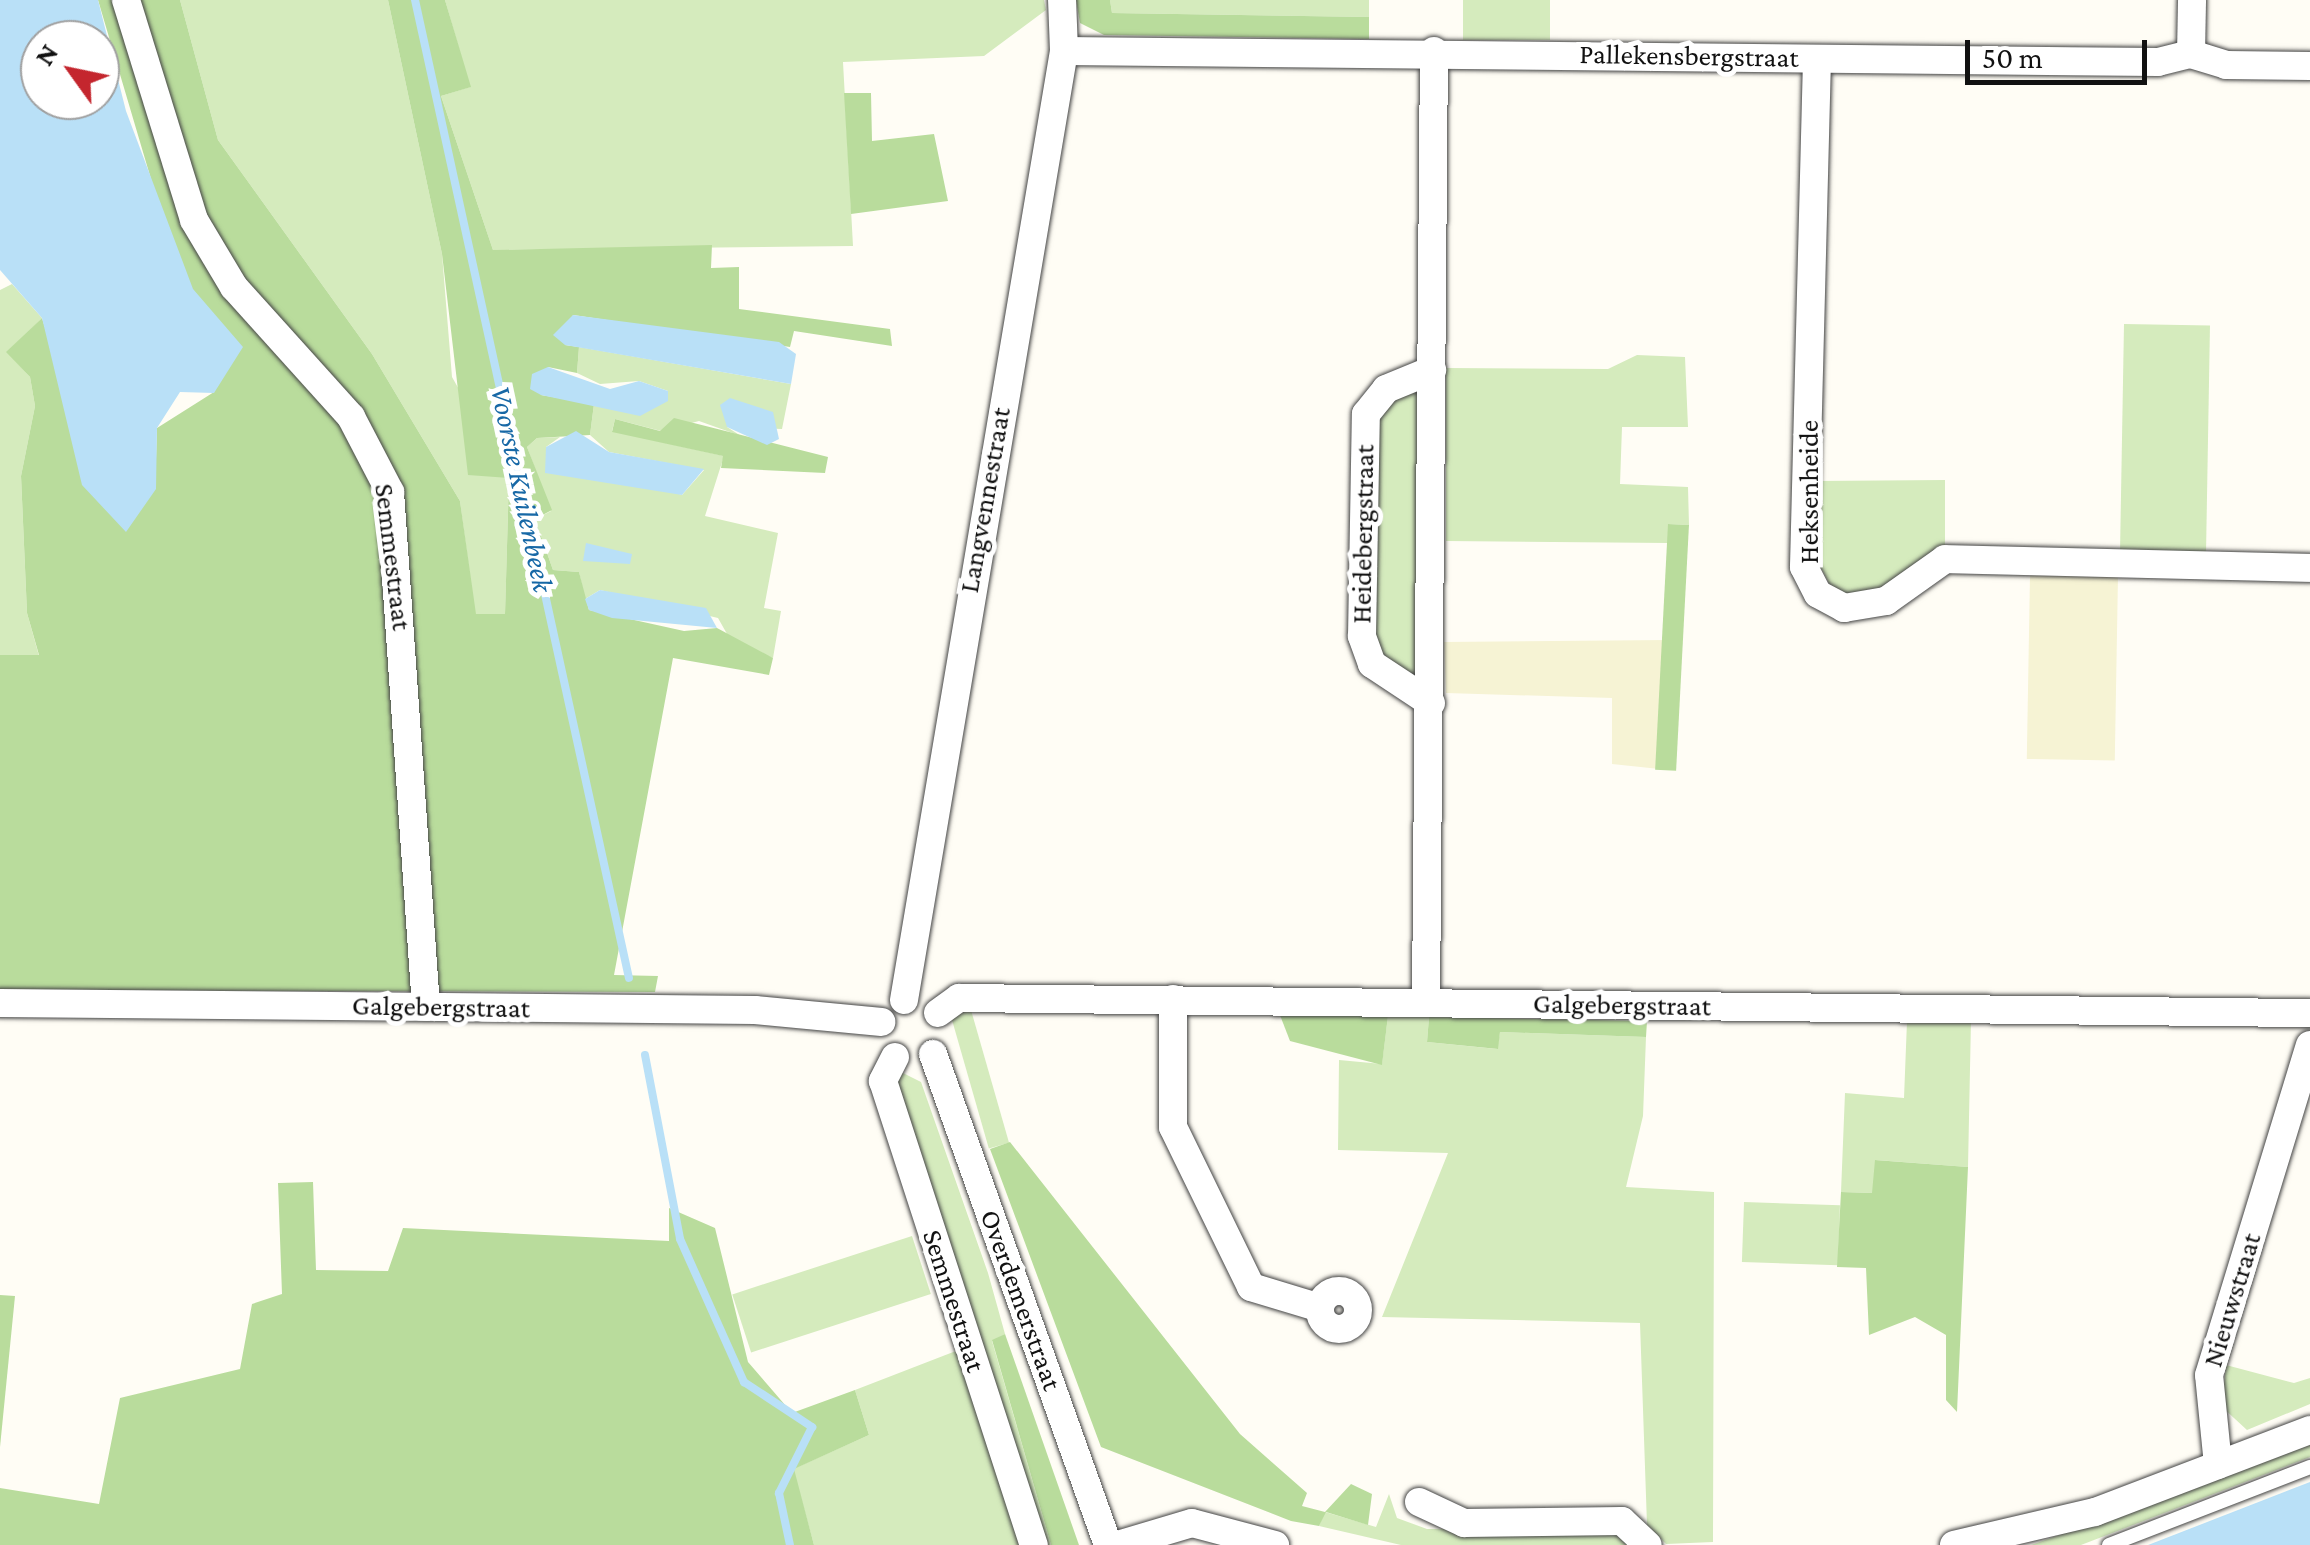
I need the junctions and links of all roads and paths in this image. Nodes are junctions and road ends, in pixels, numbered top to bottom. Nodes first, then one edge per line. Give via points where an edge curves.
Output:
1 (126, 0) edge
2 (1062, 0) edge
3 (2192, 0) edge
4 (1064, 51) junction
5 (1434, 51) junction
6 (2191, 54) junction
7 (1817, 59) junction
8 (2310, 66) edge
9 (1432, 370) junction
10 (2310, 568) edge
11 (1431, 703) junction
12 (1173, 999) junction
13 (904, 1000) junction
14 (0, 1003) edge
15 (1426, 1003) junction
16 (426, 1007) junction
17 (938, 1013) junction
18 (2310, 1013) edge
19 (881, 1022) junction
20 (2310, 1044) edge
21 (932, 1054) junction
22 (895, 1058) junction
23 (1320, 1308) dead end
24 (2310, 1430) edge
25 (2218, 1466) junction
26 (2310, 1467) edge
27 (1418, 1502) dead end
28 (1034, 1545) edge
29 (1108, 1545) edge
30 (1118, 1545) edge
31 (1276, 1545) edge
32 (1648, 1545) edge
33 (1954, 1545) edge
34 (2109, 1545) edge

1 - 16 street, Semmestraat via 194,220 234,287 350,417 390,492
2 - 4 street, Langvennestraat
3 - 6 street
4 - 5 street, Pallekensbergstraat
4 - 13 street, Langvennestraat
5 - 7 street, Pallekensbergstraat
5 - 9 street
6 - 7 street, Pallekensbergstraat via 2158,62
6 - 8 street, Pallekensbergstraat via 2226,66
7 - 10 street, Heksenheide via 1804,567 1818,594 1844,608 1886,601 1945,558
9 - 11 street
9 - 11 street, Heidebergstraat via 1386,389 1366,414 1362,636 1372,664
11 - 15 street
12 - 15 street, Galgebergstraat
12 - 17 street, Galgebergstraat via 959,998
12 - 23 street via 1173,1127 1251,1286
13 - 17 street
13 - 19 street
14 - 16 street, Galgebergstraat
15 - 18 street, Galgebergstraat
16 - 19 street, Galgebergstraat via 755,1010
17 - 21 street via 943,1035
19 - 22 street
20 - 25 street, Nieuwstraat via 2209,1375
21 - 22 street
21 - 29 street, Overdemerstraat
22 - 28 street, Semmestraat via 883,1081
24 - 25 street
25 - 33 street via 2095,1512
26 - 34 lane
27 - 32 street via 1464,1523 1622,1521
30 - 31 street via 1192,1523

